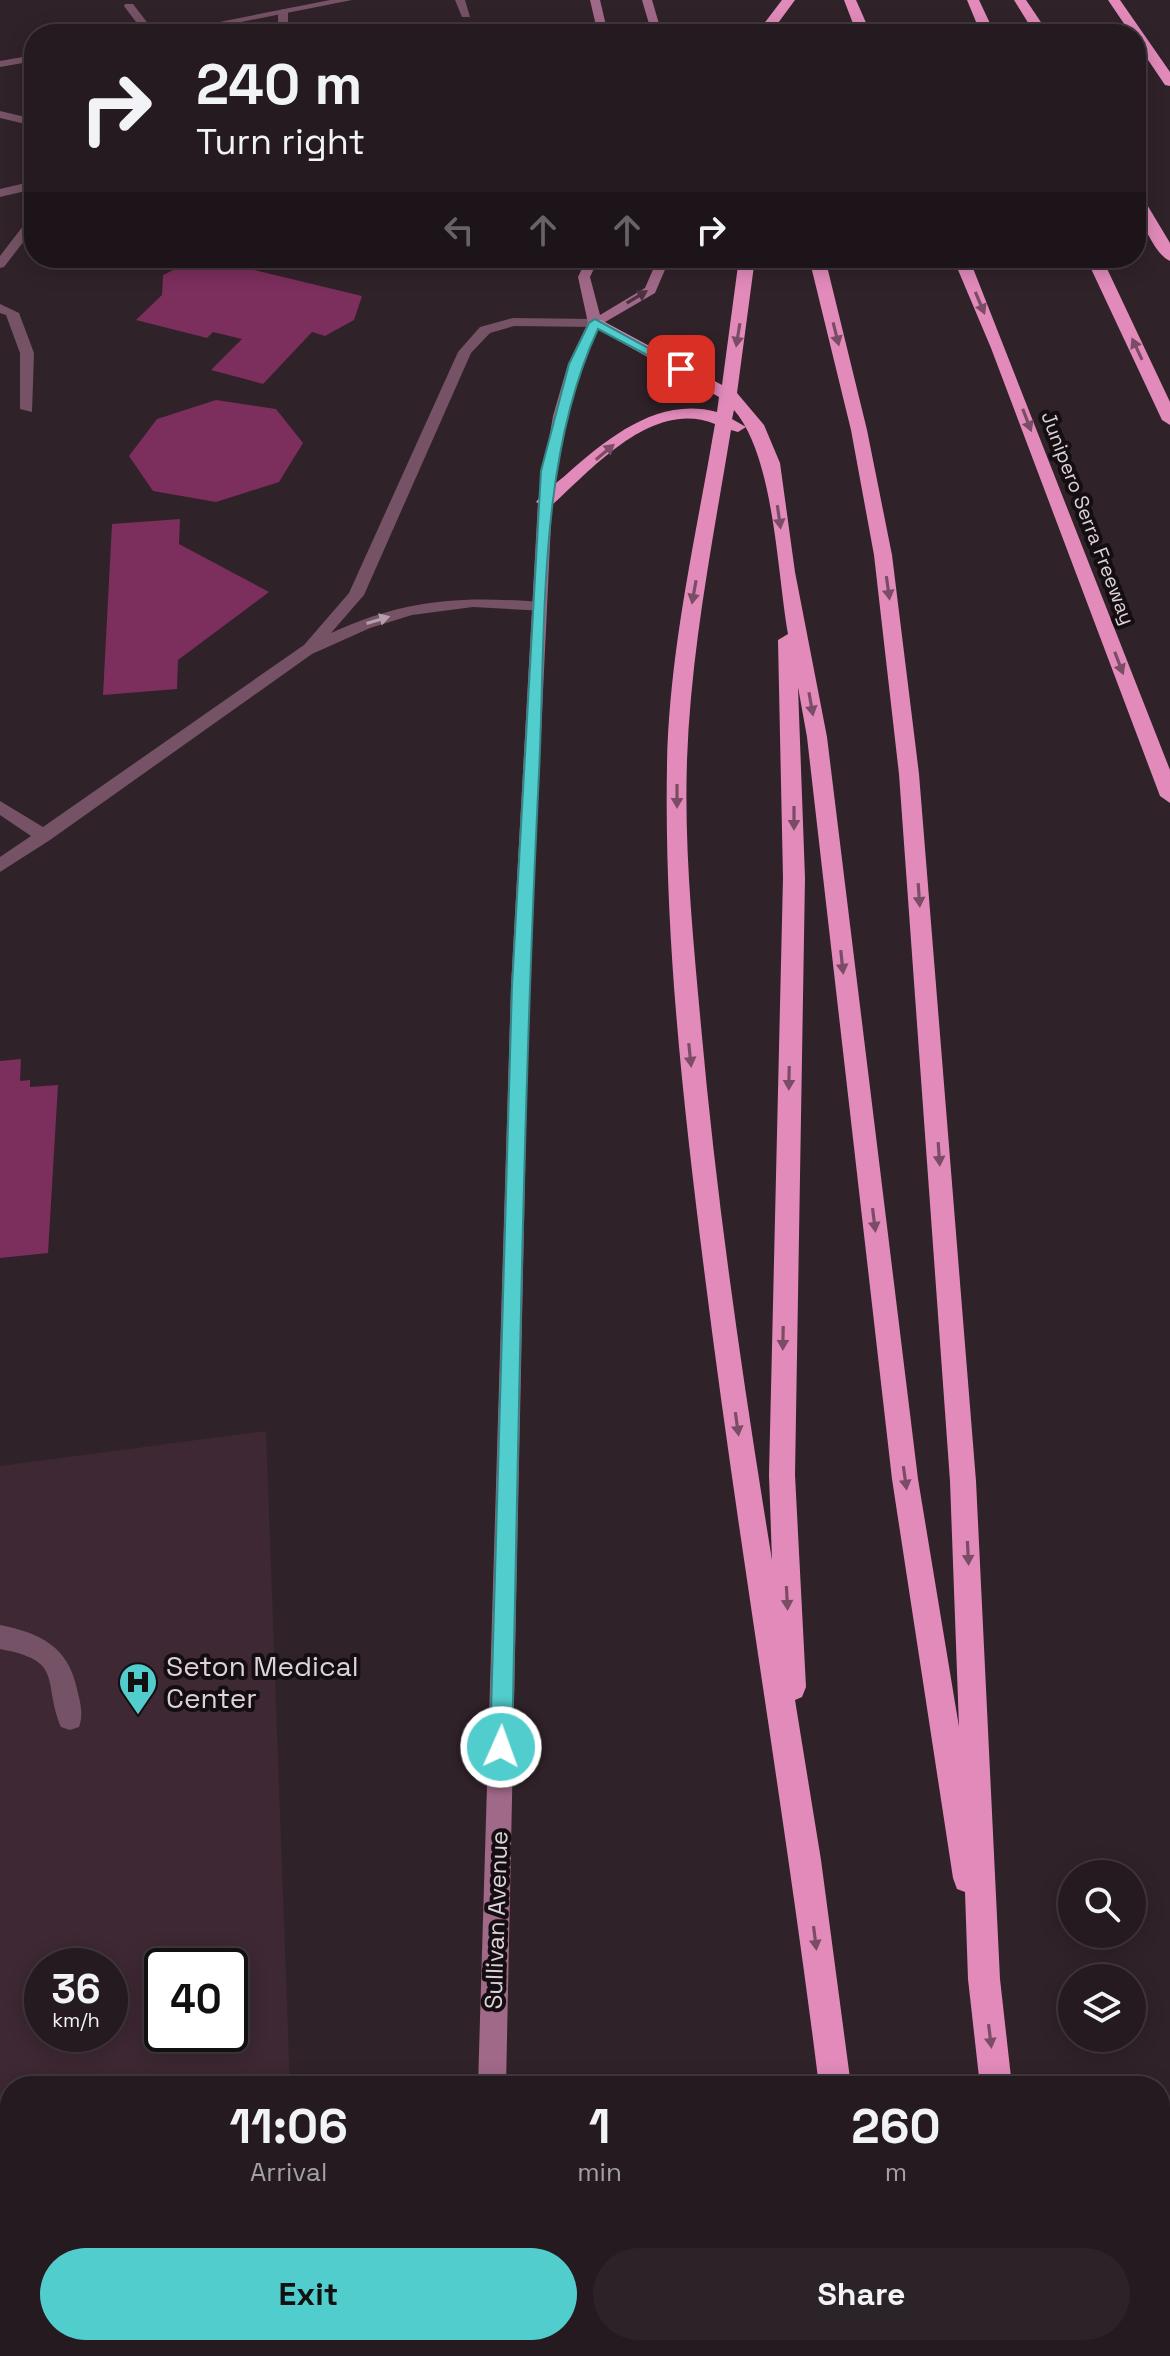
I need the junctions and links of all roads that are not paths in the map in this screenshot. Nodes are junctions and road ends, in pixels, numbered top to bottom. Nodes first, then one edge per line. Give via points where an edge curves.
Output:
1 (347, 0) edge
2 (460, 0) edge
3 (595, 0) edge
4 (647, 0) edge
5 (789, 0) edge
6 (804, 0) edge
7 (850, 0) edge
8 (973, 0) edge
9 (1020, 0) edge
10 (1114, 0) edge
11 (129, 6) dead end
12 (283, 12) junction
13 (466, 15) dead end
14 (143, 24) edge
15 (227, 24) edge
16 (283, 24) edge
17 (601, 24) edge
18 (654, 24) edge
19 (771, 24) edge
20 (789, 24) edge
21 (860, 24) edge
22 (984, 24) edge
23 (1036, 24) edge
24 (1130, 24) edge
25 (1146, 47) edge
26 (24, 60) edge
27 (0, 64) edge
28 (1170, 82) edge
29 (0, 114) edge
30 (24, 120) edge
31 (24, 187) edge
32 (0, 193) edge
33 (1146, 215) edge
34 (24, 233) edge
35 (1170, 256) edge
36 (0, 264) edge
37 (588, 268) edge
38 (660, 268) edge
39 (746, 268) edge
40 (819, 268) edge
41 (965, 268) edge
42 (1099, 268) edge
43 (0, 308) edge
44 (595, 323) junction
45 (27, 409) dead end
46 (1170, 420) edge
47 (771, 463) junction
48 (545, 502) junction
49 (786, 572) junction
50 (540, 607) junction
51 (306, 650) junction
52 (1170, 796) edge
53 (0, 807) edge
54 (44, 836) junction
55 (0, 866) edge
56 (0, 1637) edge
57 (70, 1718) dead end
58 (806, 1860) junction
59 (984, 1979) junction
60 (492, 2076) edge
61 (834, 2076) edge
62 (995, 2076) edge

1 - 12 street
2 - 13 street
3 - 17 street
4 - 18 street
5 - 19 highway
6 - 20 highway
7 - 21 highway
8 - 22 highway
9 - 23 highway
10 - 24 highway
11 - 14 street
12 - 15 street
12 - 16 street
25 - 28 highway
26 - 27 street
29 - 30 street
31 - 32 street
33 - 35 highway
34 - 36 street
37 - 44 street via 584,277
44 -> 38 street via 650,290
39 -> 58 highway via 691,608 680,718 677,883 694,1091 742,1463
40 -> 59 highway via 883,555 913,817 964,1495
41 -> 52 highway, Junipero Serra Freeway
46 -> 42 highway
43 - 45 street via 12,313 27,353
44 - 47 highway via 733,398 756,425
44 - 48 street, Sullivan Avenue via 575,364 560,416
44 - 51 street via 513,322 485,330 465,352 356,595
48 -> 47 highway via 631,430 663,416 693,413 729,422 754,437
47 -> 49 highway
48 - 50 street, Sullivan Avenue
49 -> 58 highway via 794,878 782,1475
49 -> 59 highway via 817,737 905,1479
51 -> 50 street via 411,610 473,602
50 - 60 street, Sullivan Avenue via 520,986
51 - 54 street
53 - 54 street
54 - 55 street
56 - 57 street via 41,1648 57,1661 65,1678
58 -> 61 highway
59 -> 62 highway

